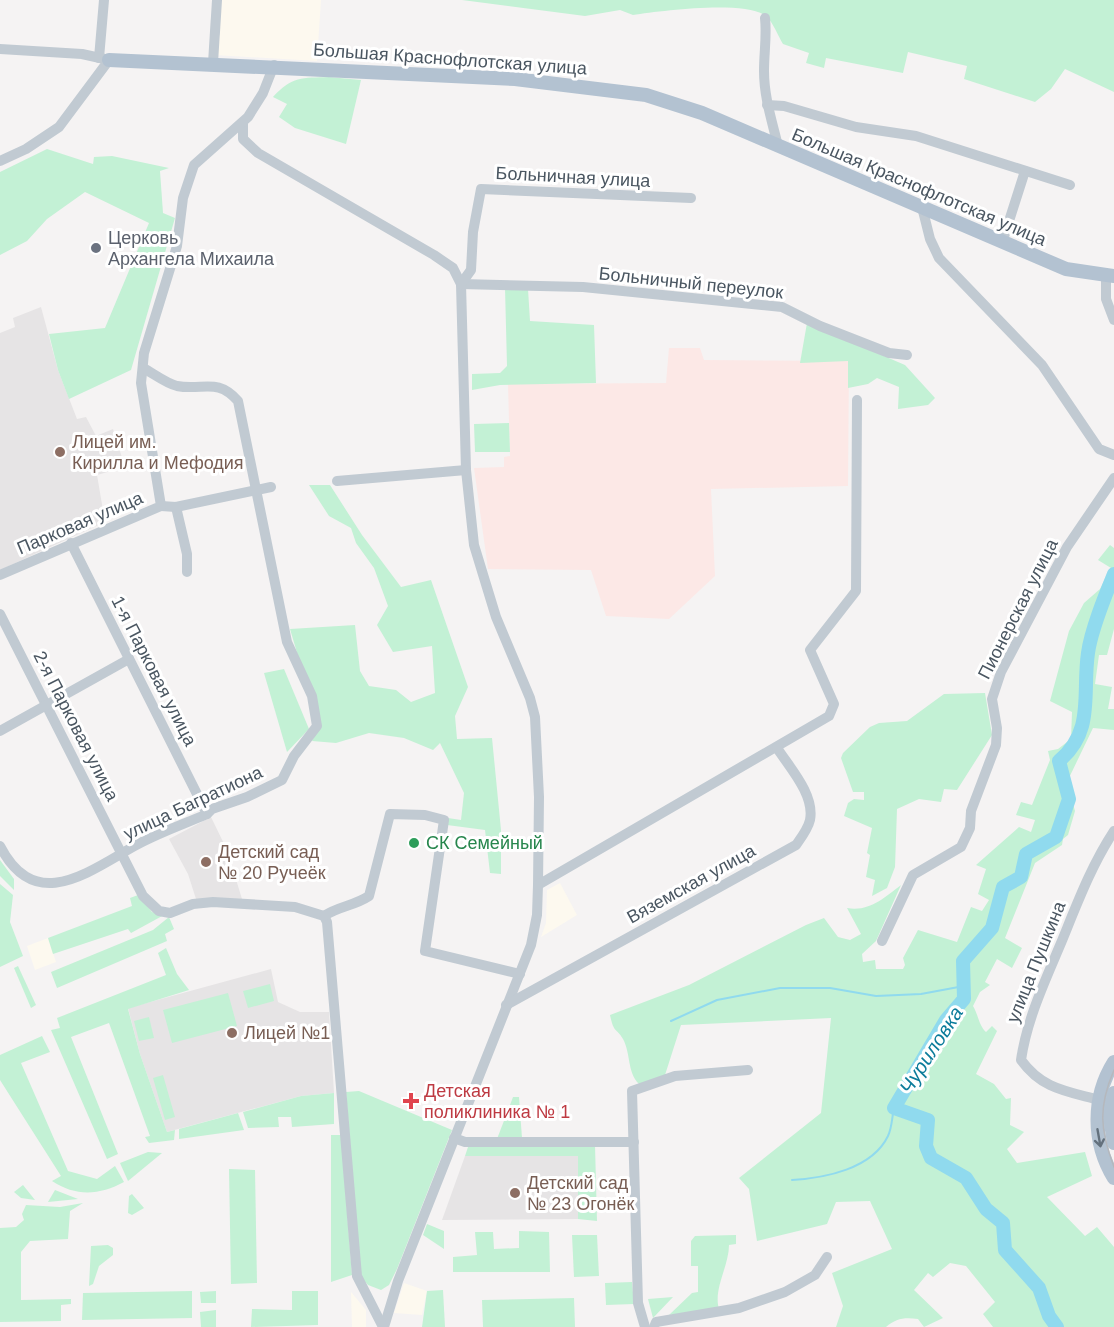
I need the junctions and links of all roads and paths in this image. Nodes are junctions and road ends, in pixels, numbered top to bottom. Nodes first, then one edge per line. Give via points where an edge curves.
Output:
1 (104, 0) edge
2 (217, 0) edge
3 (765, 18) dead end
4 (0, 49) edge
5 (104, 59) junction
6 (213, 63) junction
7 (274, 65) junction
8 (767, 105) junction
9 (243, 123) junction
10 (778, 146) junction
11 (0, 161) edge
12 (1024, 171) junction
13 (1070, 184) dead end
14 (691, 198) dead end
15 (922, 207) junction
16 (1002, 243) junction
17 (1110, 276) edge
18 (461, 284) junction
19 (1114, 320) edge
20 (906, 355) dead end
21 (143, 368) junction
22 (857, 400) dead end
23 (1114, 455) edge
24 (466, 470) junction
25 (1114, 478) edge
26 (337, 481) dead end
27 (271, 487) dead end
28 (256, 490) junction
29 (161, 506) junction
30 (176, 507) junction
31 (71, 543) junction
32 (187, 572) dead end
33 (0, 575) edge
34 (0, 614) edge
35 (129, 658) junction
36 (47, 704) junction
37 (0, 731) edge
38 (777, 748) junction
39 (207, 814) junction
40 (1114, 831) edge
41 (0, 846) edge
42 (123, 854) junction
43 (538, 885) junction
44 (324, 916) junction
45 (882, 941) dead end
46 (520, 974) junction
47 (506, 1005) junction
48 (1114, 1062) edge
49 (748, 1070) dead end
50 (1114, 1093) edge
51 (1099, 1100) junction
52 (454, 1138) junction
53 (634, 1142) junction
54 (1114, 1143) edge
55 (1114, 1178) edge
56 (827, 1257) dead end
57 (383, 1327) edge
58 (645, 1327) edge
59 (654, 1327) edge

1 - 5 street
2 - 6 street
3 - 8 street
4 - 5 street, Большая Краснофлотская улица
5 - 6 main road, Большая Краснофлотская улица
5 - 11 street via 59,127
6 - 7 main road, Большая Краснофлотская улица
7 - 9 street, Парковая улица via 263,93
7 - 10 main road, Большая Краснофлотская улица via 515,78 603,88 646,95 702,113
8 - 10 street
8 - 12 street, Большая Краснофлотская улица via 784,106 856,127 916,136
9 - 18 street via 243,139 258,153 434,255 453,268
9 - 21 street, Парковая улица via 194,165 189,175 177,246
10 - 15 main road, Большая Краснофлотская улица
12 - 13 street, Большая Краснофлотская улица
12 - 16 street
14 - 18 street, Больничная улица via 481,189 471,270
15 - 16 main road, Большая Краснофлотская улица
15 - 23 street via 939,258 1042,365 1099,449
16 - 17 main road, Большая Краснофлотская улица via 1066,269
17 - 19 street via 1106,299
18 - 20 street, Больничный переулок via 583,287 782,307 889,353
18 - 24 street
21 - 28 street, улица Багратиона via 176,386 216,386 228,390 238,401
21 - 29 street, Парковая улица via 141,383
22 - 38 street via 856,591 810,650 834,704 829,716
24 - 26 street
24 - 43 street via 480,571 534,717 539,797
25 - 45 street, Пионерская улица via 1067,547 1000,672 992,699 996,745 961,847 913,875
27 - 28 street
28 - 30 street
28 - 39 street, улица Багратиона via 287,642 312,696 317,726 282,780
29 - 30 street
29 - 31 street, Парковая улица
30 - 32 street via 187,554
31 - 33 street, Парковая улица
31 - 35 street, 1-я Парковая улица
34 - 36 street, 2-я Парковая улица
35 - 36 street
35 - 39 street, 1-я Парковая улица
36 - 37 street
36 - 42 street, 2-я Парковая улица
38 - 43 street
38 - 47 street, Вяземская улица via 801,784 808,805 810,822 796,845
39 - 42 street, улица Багратиона
40 - 51 street, улица Пушкина via 1091,868 1025,1032 1021,1060 1033,1077 1056,1089
41 - 42 street via 8,862 21,874 36,882 62,884
42 - 44 street, улица Багратиона via 143,896 159,911 170,913 193,904 213,902 295,908
43 - 46 street via 531,945
44 - 46 street via 338,908 354,906 369,896 390,814 444,820 425,951
44 - 57 street via 357,1276
46 - 47 street
47 - 52 street
48 - 51 main road
49 - 53 street via 675,1076 632,1090
50 - 54 main road via 1110,1117
51 -> 55 main road via 1099,1141
52 - 53 street via 465,1142
52 - 57 street
53 - 58 street via 638,1303
56 - 59 street via 816,1275 785,1292 739,1308 656,1322

